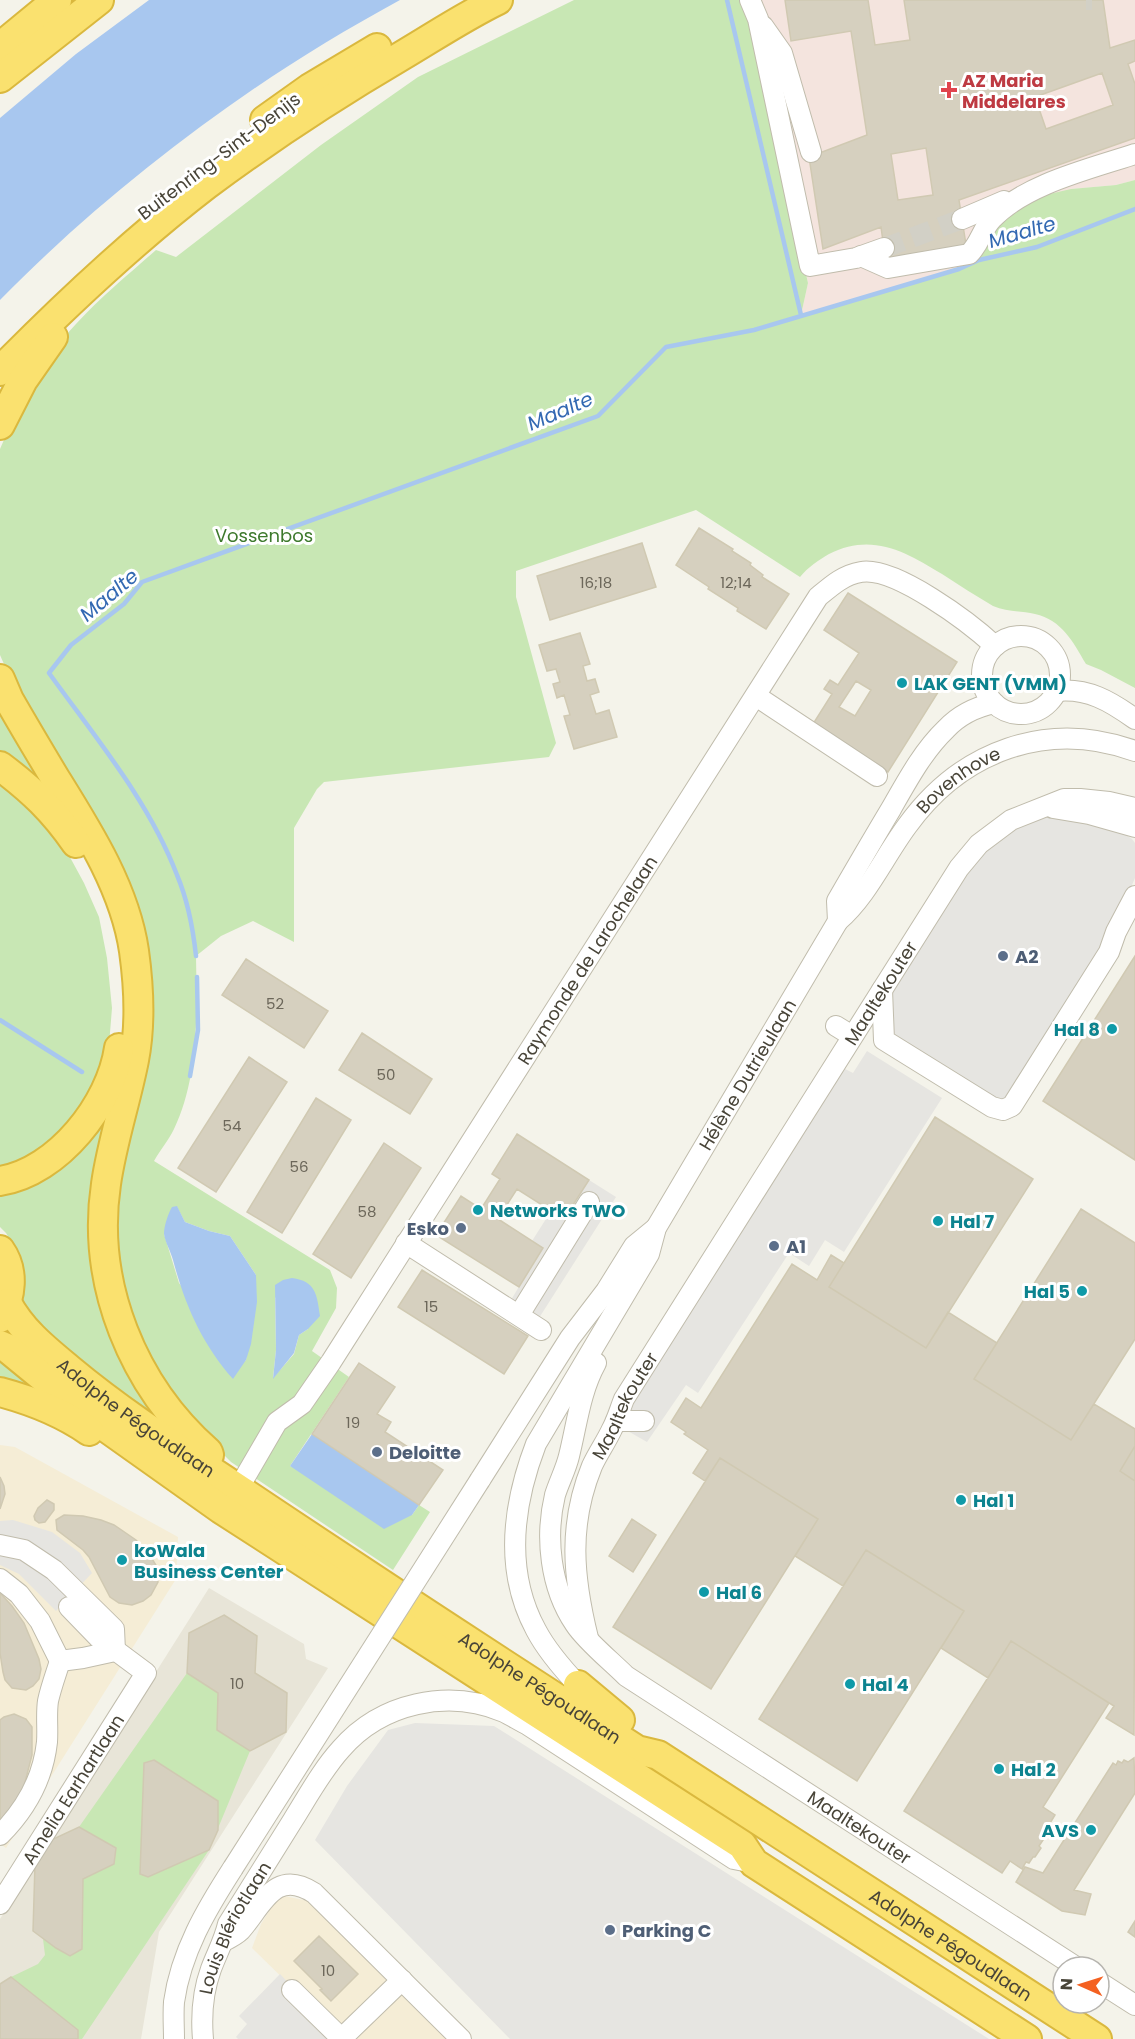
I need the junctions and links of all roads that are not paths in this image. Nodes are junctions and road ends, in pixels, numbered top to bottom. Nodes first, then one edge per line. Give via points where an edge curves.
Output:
1 (57, 0) edge
2 (99, 0) edge
3 (463, 0) edge
4 (498, 0) edge
5 (752, 6) edge
6 (0, 47) edge
7 (0, 78) edge
8 (811, 152) dead end
9 (1135, 154) edge
10 (1028, 191) junction
11 (962, 219) tunnel mouth
12 (157, 224) junction
13 (884, 248) tunnel mouth
14 (861, 256) junction
15 (0, 344) edge
16 (0, 371) edge
17 (0, 425) edge
18 (995, 646) junction
19 (0, 679) edge
20 (1057, 691) junction
21 (756, 696) junction
22 (994, 703) junction
23 (1135, 719) edge
24 (1135, 750) edge
25 (0, 766) edge
26 (878, 776) dead end
27 (1047, 807) junction
28 (1135, 808) edge
29 (1131, 829) edge
30 (1135, 896) edge
31 (838, 921) junction
32 (882, 990) junction
33 (0, 1181) edge
34 (589, 1202) dead end
35 (657, 1228) junction
36 (406, 1243) junction
37 (0, 1250) edge
38 (4, 1311) edge
39 (519, 1315) junction
40 (605, 1327) junction
41 (541, 1330) dead end
42 (0, 1345) edge
43 (0, 1392) edge
44 (616, 1421) junction
45 (644, 1421) dead end
46 (129, 1444) junction
47 (212, 1472) junction
48 (480, 1480) joint
49 (238, 1489) junction
50 (0, 1545) edge
51 (0, 1579) edge
52 (69, 1607) dead end
53 (588, 1638) junction
54 (115, 1651) junction
55 (60, 1661) junction
56 (578, 1685) joint
57 (658, 1755) junction
58 (0, 1835) edge
59 (754, 1863) junction
60 (0, 1904) edge
61 (224, 1941) junction
62 (1057, 1955) edge
63 (402, 1980) junction
64 (292, 1990) dead end
65 (1111, 1990) edge
66 (1135, 2005) edge
67 (174, 2039) edge
68 (203, 2039) edge
69 (341, 2039) edge
70 (461, 2039) edge
71 (1027, 2039) edge
72 (1097, 2039) edge

1 - 6 highway
2 - 7 highway
3 - 15 highway, Buitenring-Sint-Denijs via 310,88 209,159 73,272
4 - 12 highway via 288,127
5 - 8 street via 782,53
5 - 14 street via 810,267
9 - 10 street
10 - 11 street
10 - 14 street via 992,219 969,254 888,267
12 - 16 highway via 52,318
12 - 17 highway via 150,242 46,345 22,380
13 - 14 street
18 - 20 street via 1019,636 1044,643 1059,665
18 - 21 street, Raymonde de Larochelaan via 903,581 882,573 862,572 838,579 818,597
18 - 22 street via 987,656 983,675
19 - 47 highway via 107,869 134,948 138,1029 105,1184 104,1254 118,1320 132,1352 173,1417 208,1452
20 - 22 street via 1046,705 1029,713 1005,711
20 - 23 street via 1091,693
21 - 26 street
21 - 36 street, Raymonde de Larochelaan
22 - 31 street via 962,715 928,750 837,901
24 - 31 street, Bovenhove via 1111,742 1070,737 1022,744 979,760 932,795 901,833 854,908
25 - 33 highway via 58,817 77,844 110,918 123,992 118,1053 96,1109 58,1153 30,1170
27 - 28 street, Maaltekouter via 1064,799 1080,799
27 - 29 street via 1089,814
27 - 32 street, Maaltekouter via 1011,820 979,844 959,868
30 - 32 street via 1109,952 1012,1106 1002,1110 884,1040
31 - 35 street, Hélène Dutrieulaan
32 - 44 street, Maaltekouter via 624,1399
34 - 39 street
35 - 40 street, Hélène Dutrieulaan via 649,1254
35 - 48 street, Hélène Dutrieulaan via 634,1246
36 - 39 street
36 - 49 street, Raymonde de Larochelaan via 302,1404 277,1422
37 - 38 highway via 10,1280
38 - 47 highway, Adolphe Pégoudlaan via 86,1383
39 - 41 street
40 - 53 street via 606,1347 582,1395 550,1522 558,1590 576,1626
40 - 56 street, Adolphe Pégoudlaan via 536,1443 521,1491 514,1536 516,1567 536,1630
42 - 46 highway, Adolphe Pégoudlaan
43 - 46 highway via 76,1422 103,1441
44 - 45 street
44 - 53 street, Maaltekouter via 580,1499 575,1578
46 - 59 highway, Adolphe Pégoudlaan via 221,1509 742,1845
47 - 49 highway, Adolphe Pégoudlaan
48 - 67 street, Louis Blériotlaan, bridge via 207,1911 180,1971 174,2004
49 - 57 highway, Adolphe Pégoudlaan via 637,1750
50 - 54 street via 24,1550 54,1570 114,1629
51 - 55 street via 20,1594 40,1621
52 - 54 street
53 - 62 street, Maaltekouter via 626,1676
54 - 55 street
54 - 60 street, Amelia Earhartlaan via 146,1672
55 - 58 street via 49,1700 41,1775 18,1818
56 - 57 highway via 644,1737
57 - 72 highway, Adolphe Pégoudlaan
59 - 61 street, Louis Blériotlaan via 734,1859 503,1712 471,1703 436,1700 382,1716 341,1749 228,1924
59 - 71 highway, Adolphe Pégoudlaan
61 - 63 street via 239,1933 262,1900 292,1884 314,1893
61 - 68 street, Louis Blériotlaan via 206,1987
63 - 69 street
63 - 70 street
64 - 69 street
65 - 66 street

